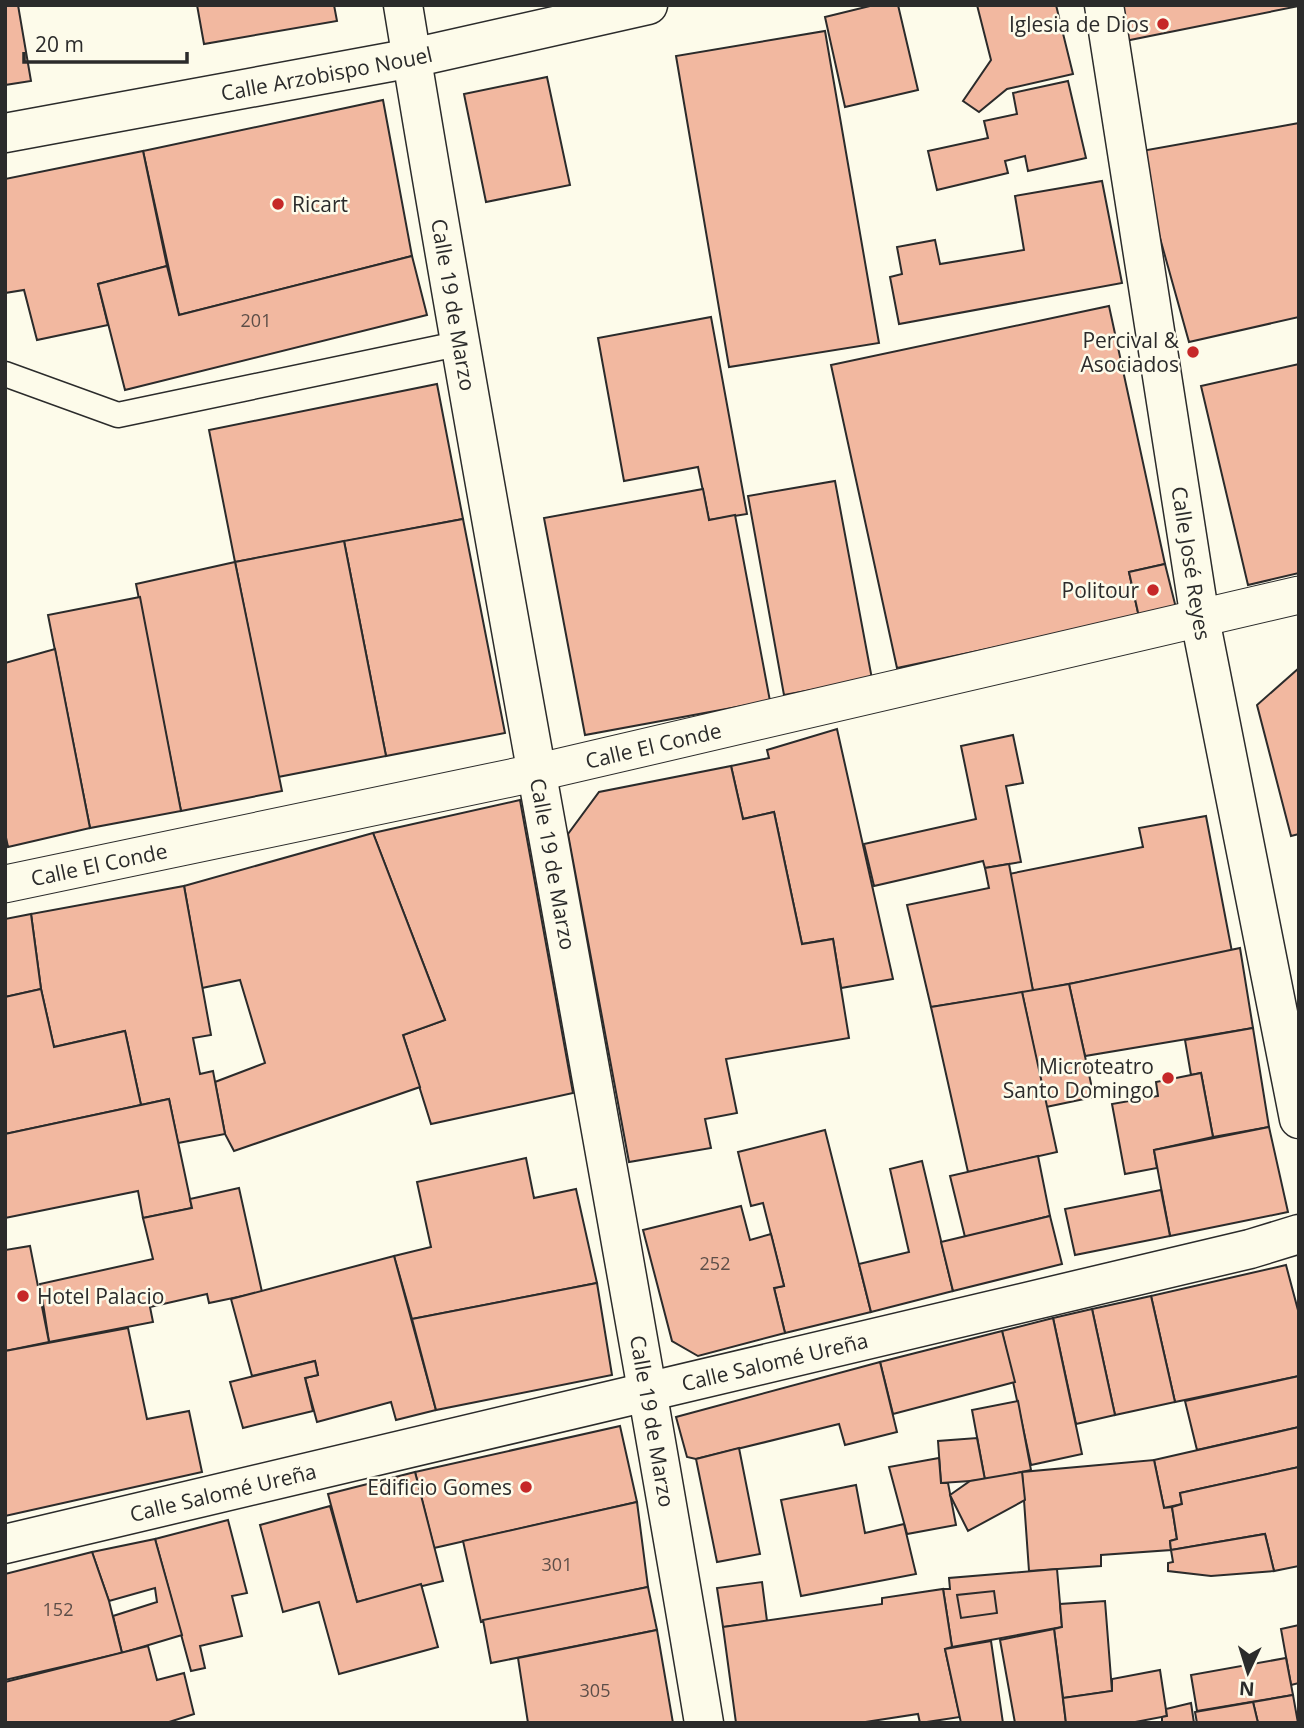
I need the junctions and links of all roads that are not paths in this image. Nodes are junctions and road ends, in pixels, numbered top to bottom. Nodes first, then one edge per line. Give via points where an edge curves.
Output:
1 (403, 5) edge
2 (648, 5) edge
3 (1104, 5) edge
4 (412, 58) junction
5 (5, 133) edge
6 (462, 343) junction
7 (5, 374) edge
8 (1299, 595) edge
9 (1200, 619) junction
10 (539, 772) junction
11 (5, 884) edge
12 (1299, 1119) edge
13 (1299, 1234) edge
14 (649, 1391) junction
15 (5, 1544) edge
16 (705, 1723) edge

1 - 4 street, Calle 19 de Marzo
2 - 4 street, Calle Arzobispo Nouel
3 - 9 street, Calle José Reyes
4 - 5 street, Calle Arzobispo Nouel
4 - 6 street, Calle 19 de Marzo
6 - 7 lane via 118,415
6 - 10 street, Calle 19 de Marzo
8 - 9 street, Calle El Conde
9 - 10 street, Calle El Conde
9 - 12 street, Calle José Reyes
10 - 11 street, Calle El Conde
10 - 14 street, Calle 19 de Marzo
13 - 14 street, Calle Salomé Ureña
14 - 15 street, Calle Salomé Ureña
14 - 16 street, Calle 19 de Marzo

